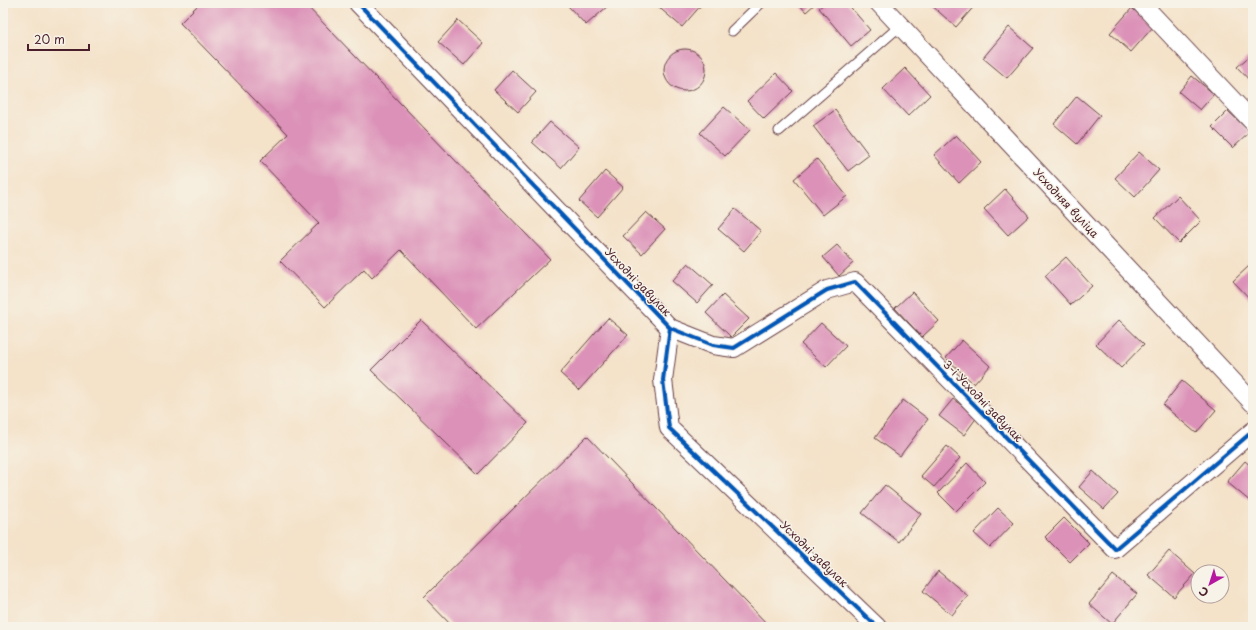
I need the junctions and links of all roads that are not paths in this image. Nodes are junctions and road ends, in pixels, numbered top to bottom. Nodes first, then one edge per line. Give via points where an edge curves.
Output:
1 (358, 3) edge
2 (761, 3) edge
3 (879, 3) edge
4 (1141, 3) edge
5 (900, 26) junction
6 (732, 31) dead end
7 (1253, 122) edge
8 (779, 131) dead end
9 (670, 328) junction
10 (1253, 403) edge
11 (1253, 431) edge
12 (877, 627) edge

1 - 9 street, Усходні завулак
2 - 6 lane
3 - 5 street, Усходняя вуліца
4 - 7 street
5 - 8 lane
5 - 10 street, Усходняя вуліца
9 - 11 street, 3-і Усходні завулак via 713,345 734,348 827,290 855,282 1115,550
9 - 12 street, Усходні завулак via 663,380 669,428

